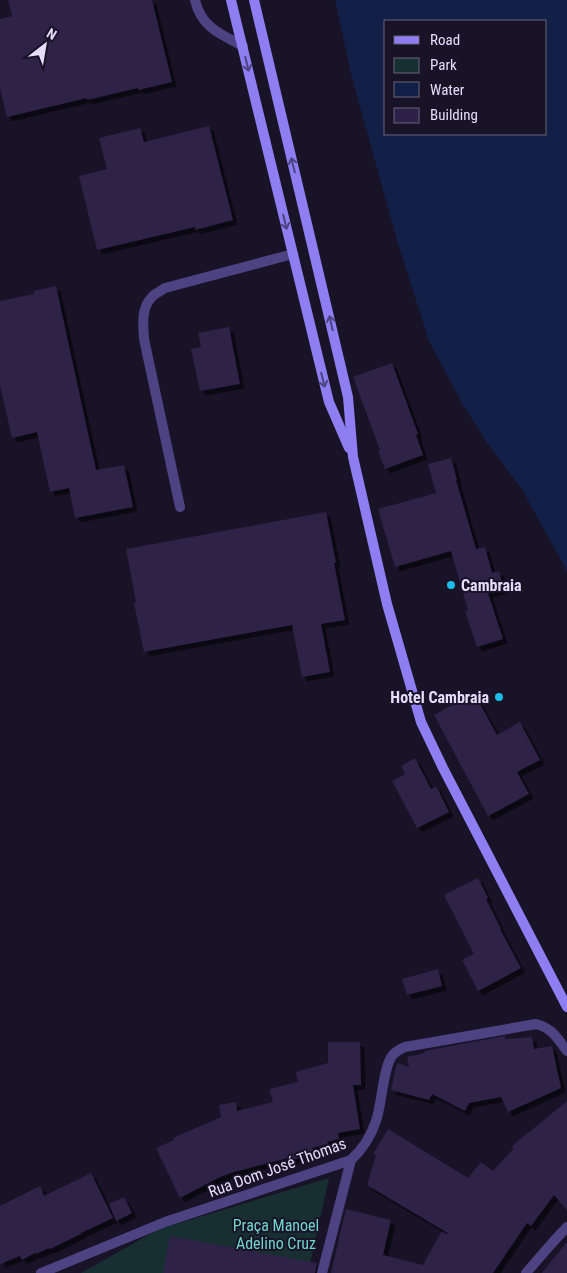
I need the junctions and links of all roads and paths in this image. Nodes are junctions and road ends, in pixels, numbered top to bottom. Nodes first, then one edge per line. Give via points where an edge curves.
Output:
1 (195, 0) edge
2 (231, 0) edge
3 (254, 0) edge
4 (242, 46) junction
5 (293, 254) junction
6 (353, 457) junction
7 (180, 506) dead end
8 (567, 1008) edge
9 (567, 1051) edge
10 (351, 1160) junction
11 (567, 1227) edge
12 (41, 1273) edge
13 (322, 1273) edge
14 (526, 1273) edge

1 - 4 street via 203,21
2 - 4 main road
6 -> 3 main road via 348,397
4 -> 5 main road
5 -> 6 main road via 329,402
5 - 7 street via 165,288 152,296 146,305 142,319 144,339
6 - 8 main road via 387,604 421,722
9 - 10 street, Rua Dom José Thomas via 551,1030 536,1024 397,1050 387,1068 374,1128
10 - 12 street, Rua Dom José Thomas via 165,1222
10 - 13 street
11 - 14 street

